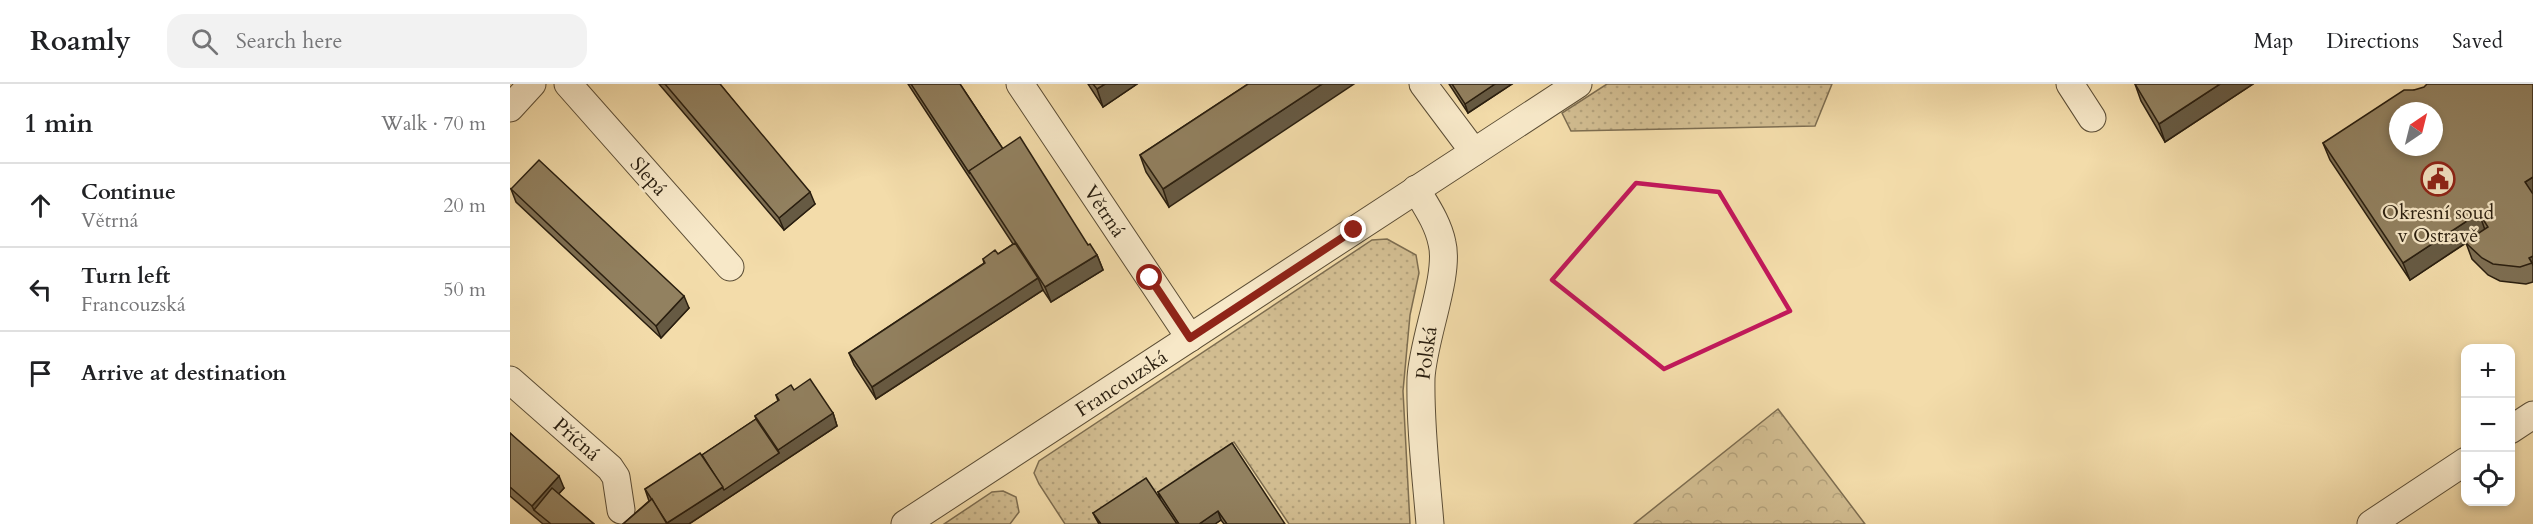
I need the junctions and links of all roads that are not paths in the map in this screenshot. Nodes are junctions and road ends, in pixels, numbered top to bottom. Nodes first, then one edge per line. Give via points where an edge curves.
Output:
1 (532, 84) edge
2 (568, 84) edge
3 (1020, 84) edge
4 (1423, 84) edge
5 (1578, 84) edge
6 (2070, 84) edge
7 (510, 108) edge
8 (2092, 118) dead end
9 (1474, 152) junction
10 (1416, 189) junction
11 (730, 267) dead end
12 (1190, 338) junction
13 (510, 380) edge
14 (2533, 415) edge
15 (2515, 427) edge
16 (2461, 464) edge
17 (621, 510) dead end
18 (905, 524) edge
19 (1430, 524) edge
20 (2372, 524) edge

1 - 7 street
2 - 11 street, Slepá
3 - 12 street, Větrná
4 - 9 street
5 - 9 street, Francouzská
6 - 8 street
9 - 10 street, Francouzská
10 - 12 street, Francouzská
10 - 19 street, Polská via 1438,228 1444,261 1421,376
12 - 18 street, Francouzská
13 - 17 street, Příčná via 610,468 616,477
14 - 15 street
16 - 20 street

